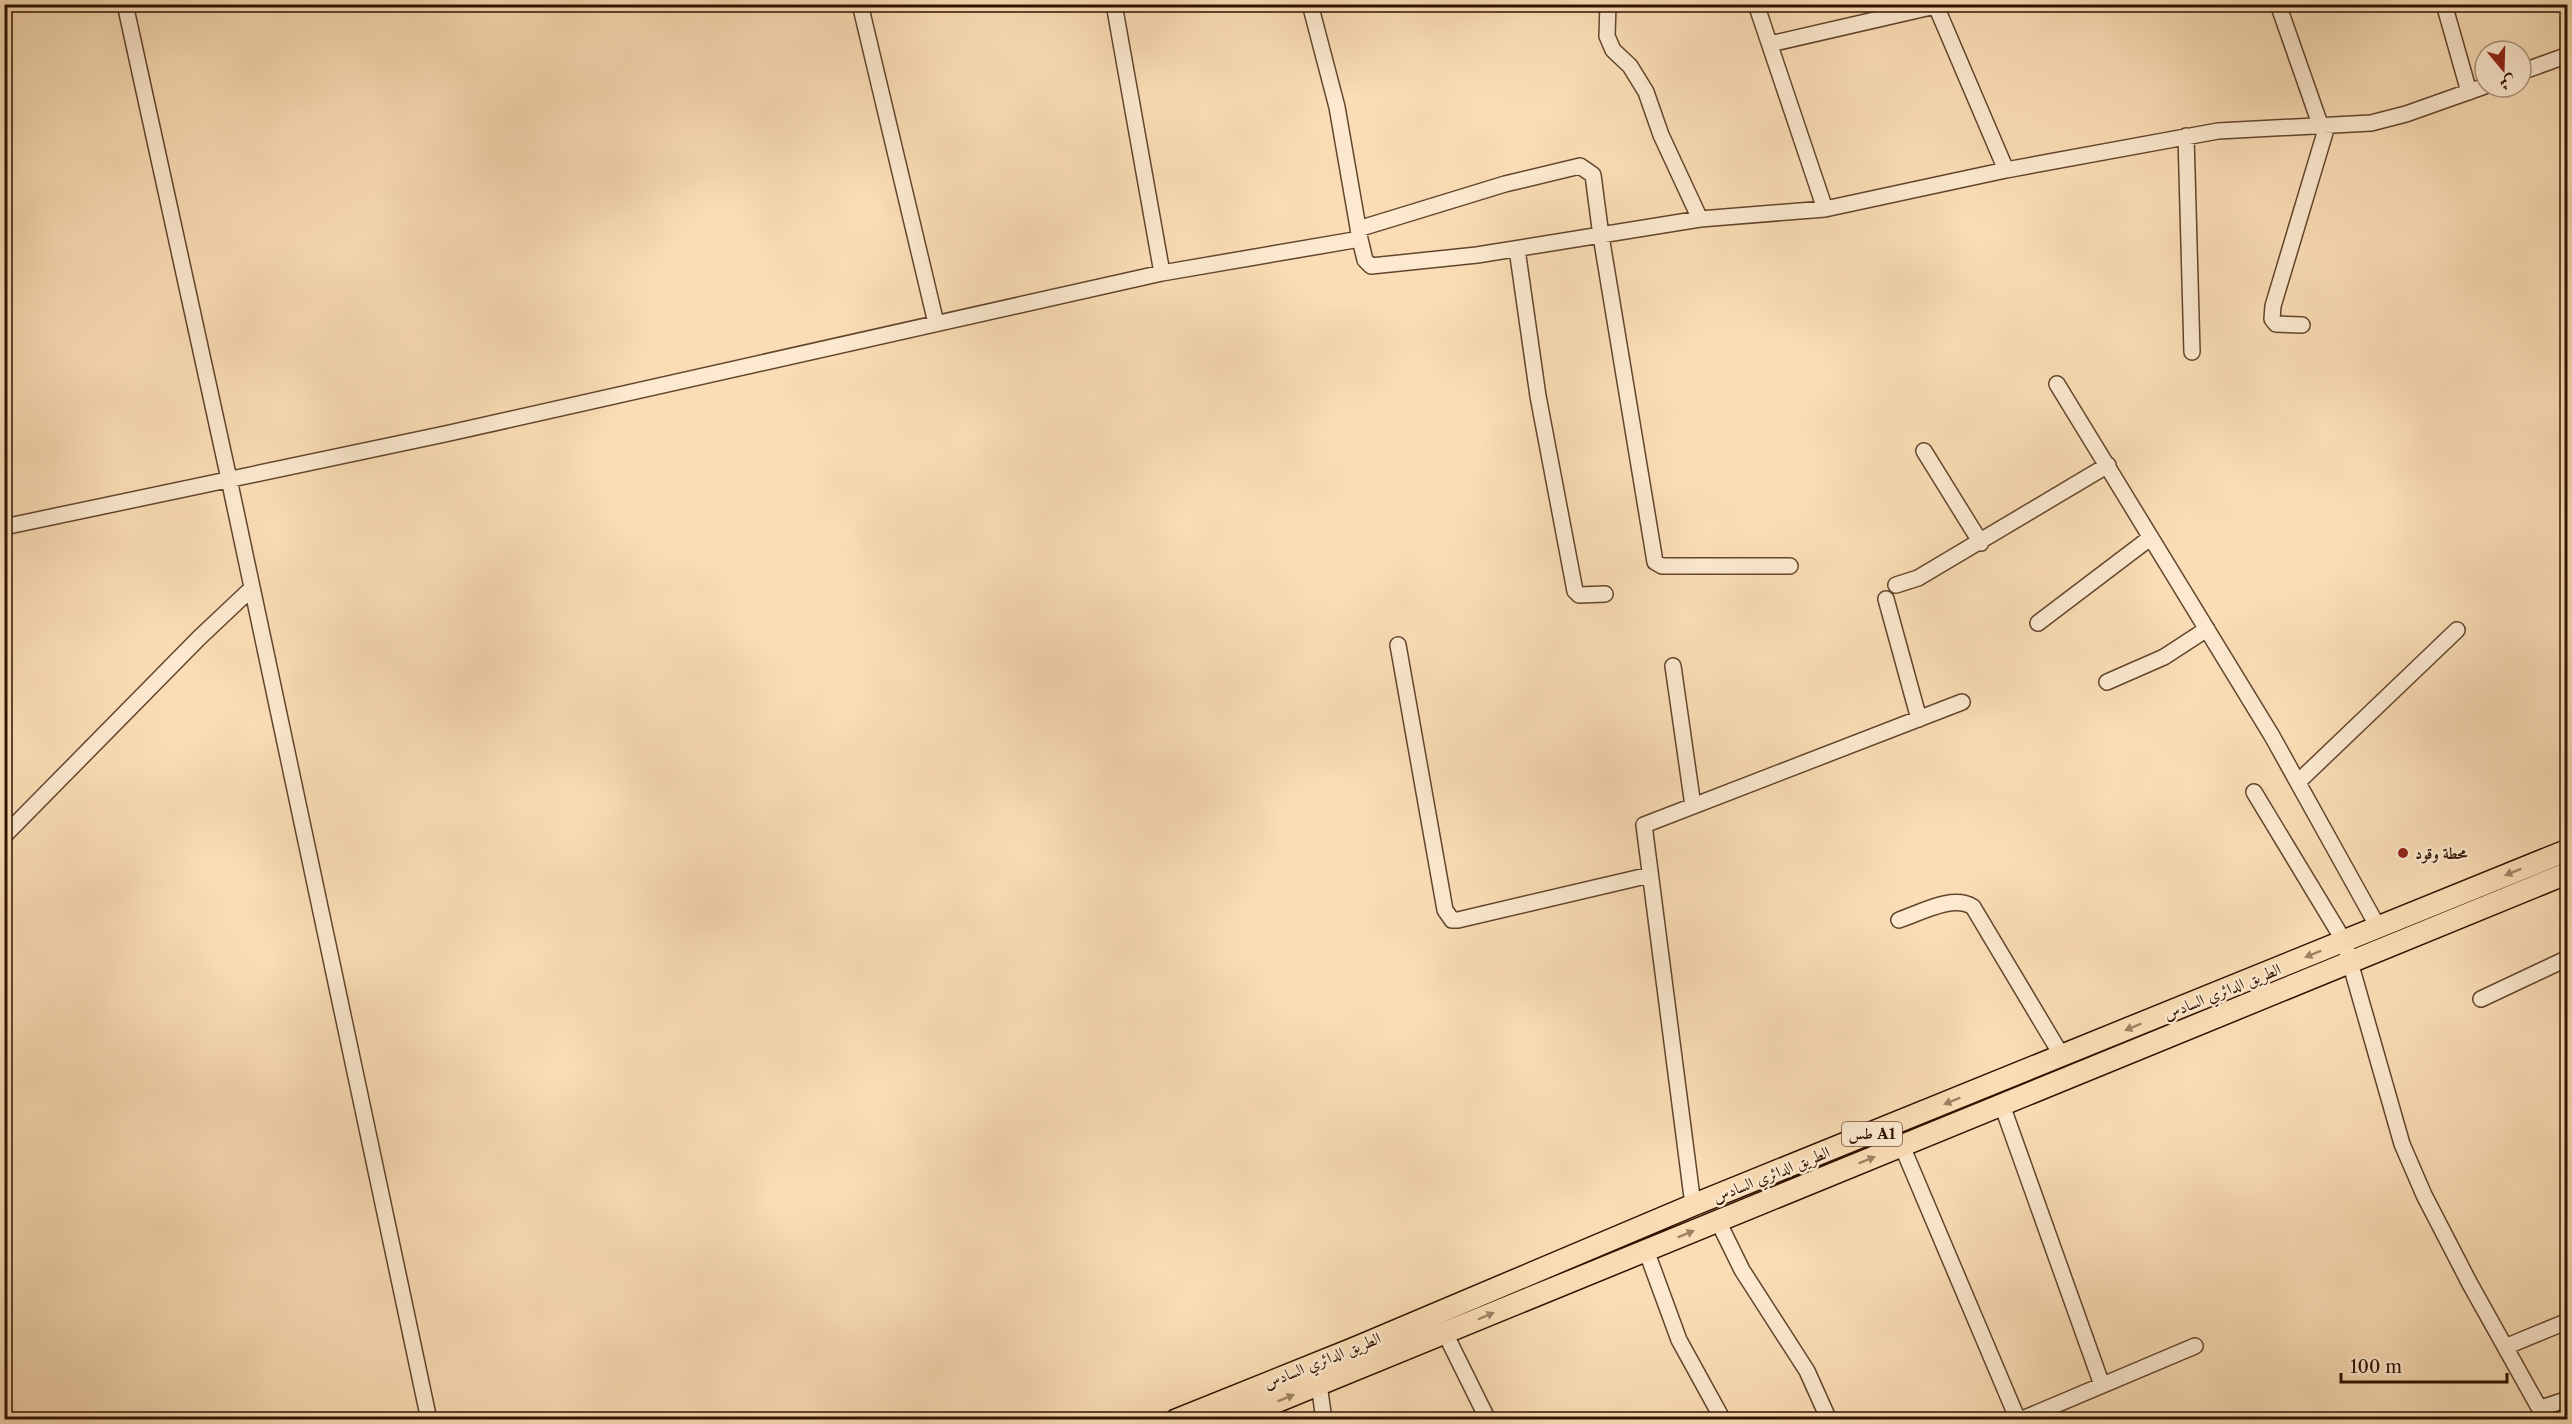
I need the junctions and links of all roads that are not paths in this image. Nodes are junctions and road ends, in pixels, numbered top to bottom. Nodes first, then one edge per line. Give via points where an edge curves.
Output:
1 (125, 4) edge
2 (860, 4) edge
3 (1114, 4) edge
4 (1310, 4) edge
5 (1608, 4) edge
6 (1756, 4) edge
7 (2278, 4) edge
8 (2445, 4) edge
9 (1940, 5) edge
10 (1770, 44) junction
11 (2568, 55) edge
12 (2533, 68) edge
13 (2473, 90) edge
14 (2469, 92) junction
15 (2324, 127) junction
16 (2186, 136) junction
17 (2006, 170) junction
18 (1825, 209) junction
19 (1700, 219) junction
20 (1359, 234) junction
21 (1601, 236) junction
22 (1517, 249) junction
23 (1162, 273) junction
24 (936, 323) junction
25 (2302, 325) dead end
26 (2192, 352) dead end
27 (2057, 384) dead end
28 (1924, 451) dead end
29 (2108, 465) junction
30 (229, 479) junction
31 (4, 527) edge
32 (2150, 538) junction
33 (1981, 543) junction
34 (1790, 566) dead end
35 (1896, 585) dead end
36 (252, 588) junction
37 (1605, 594) dead end
38 (1886, 599) dead end
39 (2038, 623) dead end
40 (2207, 629) junction
41 (2457, 630) dead end
42 (1398, 645) dead end
43 (1673, 666) dead end
44 (2108, 682) dead end
45 (1962, 702) dead end
46 (1919, 719) junction
47 (2298, 782) junction
48 (2254, 792) dead end
49 (1693, 806) junction
50 (4, 836) edge
51 (2568, 850) edge
52 (2568, 873) edge
53 (1650, 875) junction
54 (1899, 920) dead end
55 (2378, 927) junction
56 (2347, 951) junction
57 (2568, 958) edge
58 (2481, 999) dead end
59 (2062, 1056) junction
60 (2002, 1105) junction
61 (1902, 1146) junction
62 (1732, 1191) junction
63 (1693, 1205) junction
64 (1741, 1212) junction
65 (1718, 1221) junction
66 (1646, 1250) junction
67 (2568, 1321) edge
68 (1445, 1333) junction
69 (2195, 1346) dead end
70 (2505, 1347) junction
71 (1319, 1384) junction
72 (2102, 1385) junction
73 (2568, 1399) edge
74 (2544, 1414) edge
75 (429, 1419) edge
76 (1176, 1419) edge
77 (1232, 1419) edge
78 (1324, 1419) edge
79 (1488, 1419) edge
80 (1723, 1419) edge
81 (1829, 1419) edge
82 (2019, 1419) edge

1 - 30 street
2 - 24 street
3 - 23 street
4 - 20 street via 1337,107
5 - 19 street via 1607,36 1613,50 1630,66 1646,92 1661,135
6 - 10 street
7 - 15 street
8 - 14 street
9 - 10 street
9 - 17 street
10 - 18 street
11 - 12 street
13 - 14 street
14 - 15 street via 2387,120
15 - 16 street via 2244,128
15 - 25 street via 2273,306 2272,319 2277,324
16 - 17 street
16 - 26 street
17 - 18 street
18 - 19 street
19 - 21 street
20 - 21 street via 1505,184 1580,166 1593,175
20 - 22 street via 1365,260 1371,266
20 - 23 street
21 - 22 street
21 - 34 street via 1655,562 1662,566
22 - 37 street via 1538,396 1575,591 1579,595
23 - 24 street
24 - 30 street
27 - 29 street
28 - 33 street
29 - 32 street
29 - 33 street
30 - 31 street
30 - 36 street
32 - 39 street
32 - 40 street
33 - 35 street via 1918,578
36 - 50 street
36 - 75 street
38 - 46 street
40 - 44 street via 2164,657
40 - 47 street
41 - 47 street
42 - 53 street via 1445,910 1452,920
43 - 49 street
45 - 46 street
46 - 49 street
47 - 55 street
48 - 56 street
49 - 53 street via 1644,825
51 -> 55 highway, الطريق الدائري السادس / طس A1
52 - 56 highway, الطريق الدائري السادس / طس A1
53 - 63 street
54 - 59 street via 1955,902 1973,907
55 - 56 highway, الطريق الدائري السادس / طس A1
56 -> 59 highway, الطريق الدائري السادس / طس A1
56 - 60 highway, الطريق الدائري السادس / طس A1
56 - 70 street via 2402,1144 2424,1195
57 - 58 street
59 -> 62 highway, الطريق الدائري السادس / طس A1
60 - 61 highway, الطريق الدائري السادس / طس A1
60 - 72 street
64 -> 61 highway, الطريق الدائري السادس / طس A1
61 - 82 street
62 - 63 highway, الطريق الدائري السادس / طس A1
62 - 64 highway
63 - 76 highway, الطريق الدائري السادس / طس A1
64 - 65 highway, الطريق الدائري السادس / طس A1
66 -> 65 highway, الطريق الدائري السادس / طس A1
65 - 81 street via 1742,1270 1807,1371
68 -> 66 highway, الطريق الدائري السادس / طس A1
66 - 80 street via 1679,1340
67 - 70 street
68 - 71 highway, الطريق الدائري السادس / طس A1
68 - 79 street
69 - 72 street
70 - 74 street
77 -> 71 highway, الطريق الدائري السادس / طس A1
71 - 78 street
72 - 82 street
73 - 74 street

